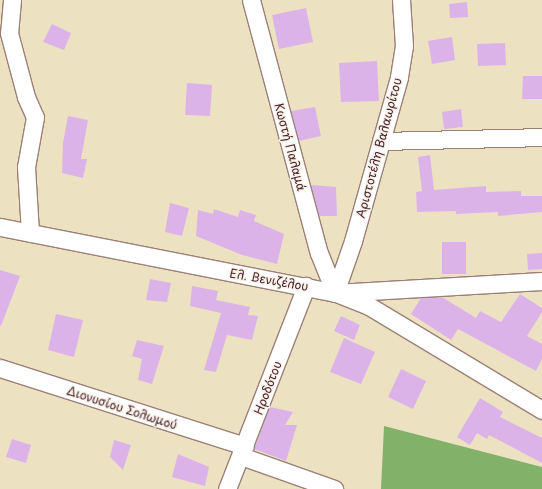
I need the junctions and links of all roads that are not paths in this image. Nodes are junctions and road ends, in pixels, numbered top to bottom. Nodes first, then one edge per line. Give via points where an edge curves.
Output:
1 (12, 0) edge
2 (251, 0) edge
3 (401, 0) edge
4 (542, 137) edge
5 (381, 141) junction
6 (0, 227) edge
7 (30, 233) junction
8 (542, 281) edge
9 (306, 286) junction
10 (335, 293) junction
11 (0, 368) edge
12 (542, 410) edge
13 (243, 451) junction
14 (227, 489) edge
15 (334, 489) edge

1 - 7 street via 9,33 26,97 35,117 26,167
2 - 10 street, Κωστή Παλαμά via 319,253
3 - 5 street, Αριστοτέλη Βαλαωρίτου via 404,46
4 - 5 street
5 - 10 street, Αριστοτέλη Βαλαωρίτου via 353,242
6 - 7 street, Ελ. Βενιζέλου
7 - 9 street, Ελ. Βενιζέλου
8 - 10 street, Ελ. Βενιζέλου
9 - 10 street, Ελ. Βενιζέλου
9 - 13 street, Ηροδότου
10 - 12 street via 369,306
11 - 13 street, Διονυσίου Σολωμού
13 - 14 street, Ηροδότου
13 - 15 street, Διονυσίου Σολωμού

